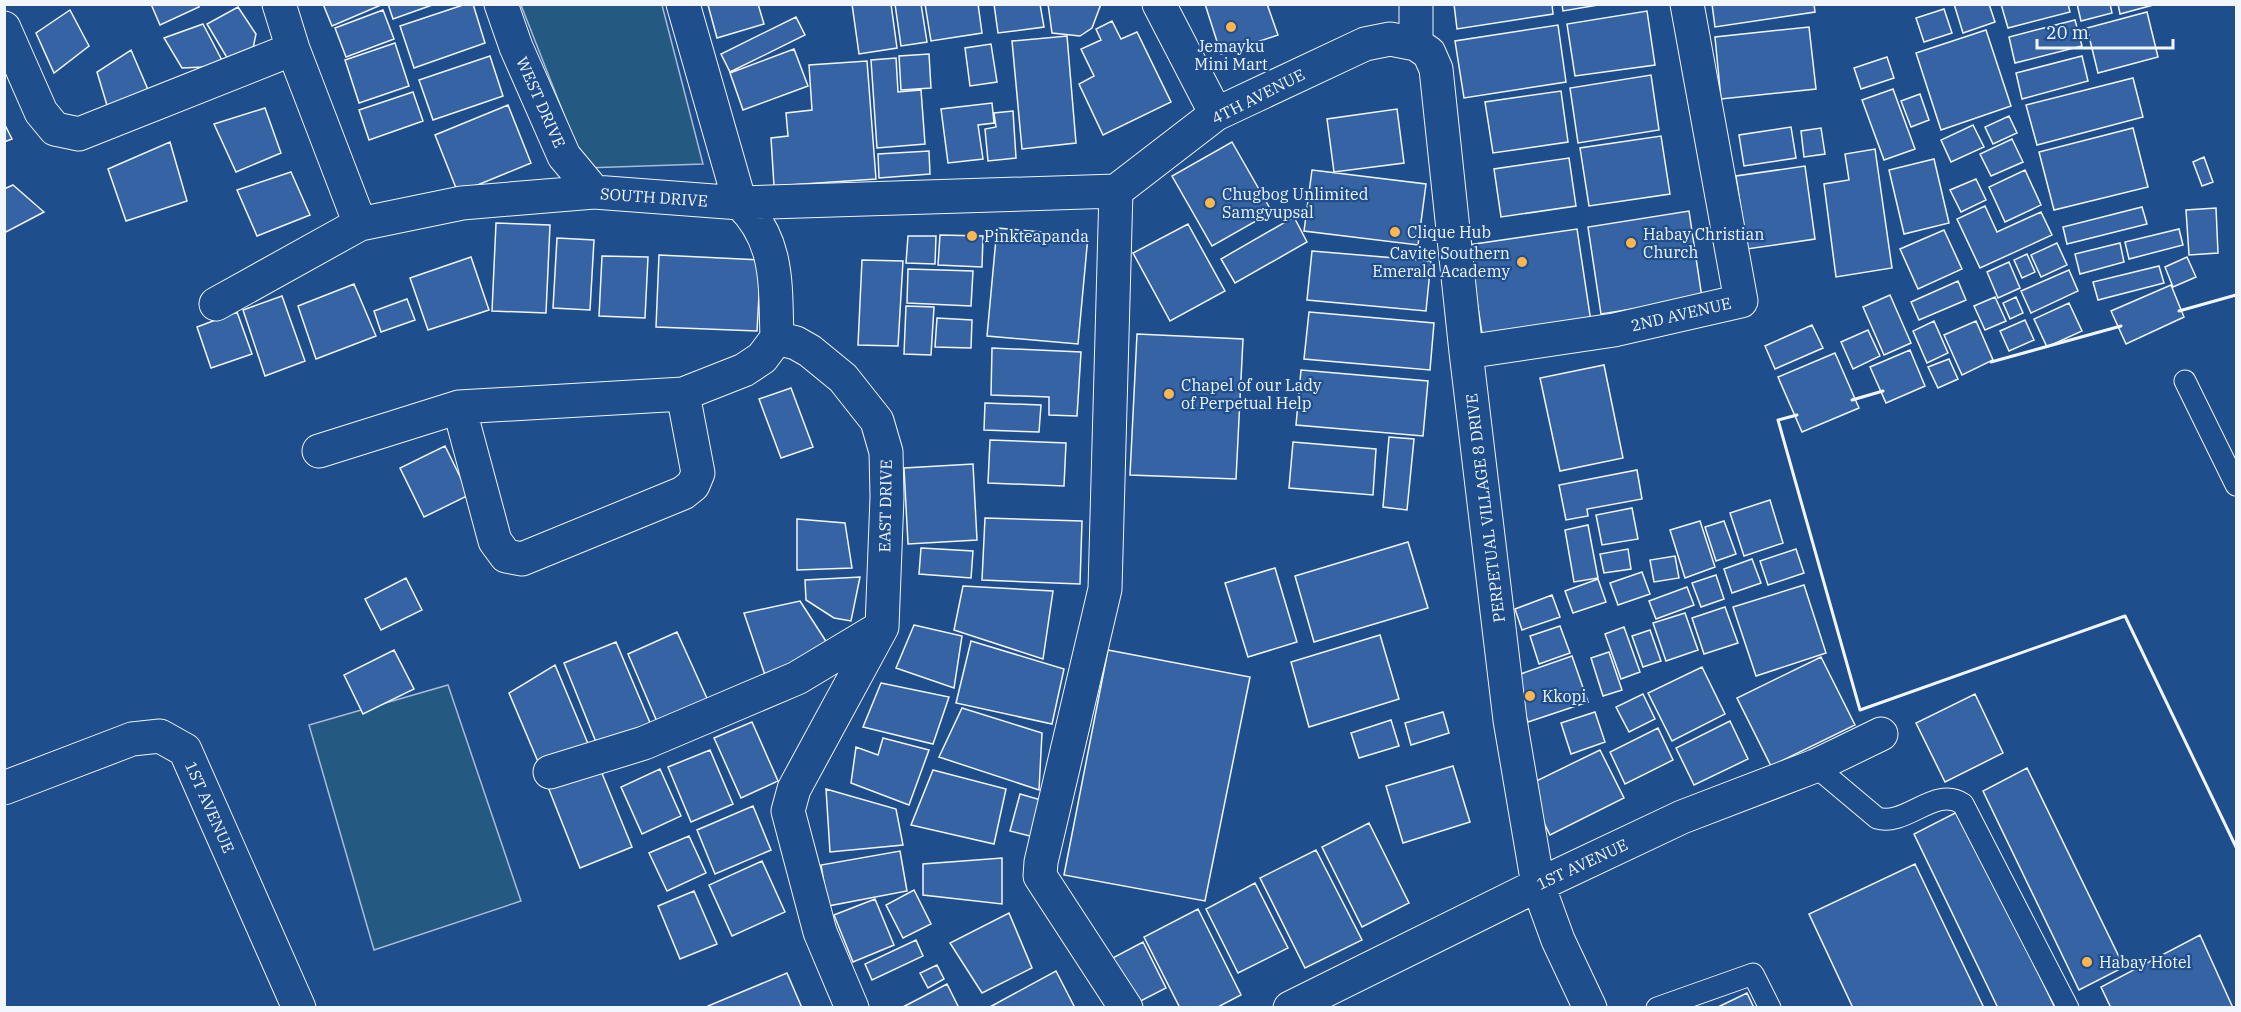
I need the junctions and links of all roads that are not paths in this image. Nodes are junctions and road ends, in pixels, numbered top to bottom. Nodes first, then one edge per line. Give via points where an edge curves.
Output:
1 (279, 4) edge
2 (501, 4) edge
3 (683, 4) edge
4 (1159, 4) edge
5 (1416, 4) edge
6 (1687, 4) edge
7 (4, 28) edge
8 (1416, 44) junction
9 (293, 49) junction
10 (1216, 114) junction
11 (1116, 191) junction
12 (594, 192) junction
13 (740, 203) junction
14 (360, 224) junction
15 (216, 304) dead end
16 (777, 338) junction
17 (1466, 352) junction
18 (2185, 381) dead end
19 (683, 394) junction
20 (459, 407) junction
21 (319, 451) dead end
22 (2236, 485) edge
23 (882, 627) junction
24 (1881, 735) dead end
25 (1815, 766) junction
26 (550, 772) dead end
27 (4, 788) edge
28 (1538, 885) junction
29 (298, 1008) edge
30 (852, 1008) edge
31 (1126, 1008) edge
32 (1290, 1008) edge
33 (1590, 1008) edge
34 (1657, 1008) edge
35 (1770, 1008) edge
36 (2068, 1008) edge

1 - 9 street
2 - 12 street, WEST DRIVE via 564,156
3 - 13 street
4 - 10 street
5 - 8 street
6 - 17 street, 2ND AVENUE via 1741,301 1614,330
7 - 9 street via 41,112 55,129 79,134
8 - 10 street, 4TH AVENUE via 1390,39 1365,44
8 - 17 street, PERPETUAL VILLAGE 8 DRIVE via 1429,53 1436,69
9 - 14 street
10 - 11 street, 4TH AVENUE
11 - 13 street, SOUTH DRIVE
11 - 31 street via 1104,589 1040,876
12 - 13 street, SOUTH DRIVE
12 - 14 street, SOUTH DRIVE via 462,203
13 - 16 street via 764,232 774,265
14 - 15 street, SOUTH DRIVE
16 - 19 street via 762,358 744,370
16 - 23 street, EAST DRIVE via 810,351 843,378 877,421 886,452
17 - 28 street, PERPETUAL VILLAGE 8 DRIVE via 1510,720
18 - 22 lane
19 - 20 street
19 - 20 street via 698,473 693,485 683,493 522,559 506,556 495,541
20 - 21 street
23 - 26 street via 797,678 644,743
23 - 30 street, EAST DRIVE via 794,789 788,812 820,932
24 - 25 street, 1ST AVENUE
25 - 28 street, 1ST AVENUE via 1683,817
25 - 36 lane via 1877,818 1888,821 1946,798 1963,804
27 - 29 street, 1ST AVENUE via 132,739 160,736 185,750
28 - 32 street, 1ST AVENUE
28 - 33 street, PERPETUAL VILLAGE 8 DRIVE
34 - 35 lane via 1753,974

